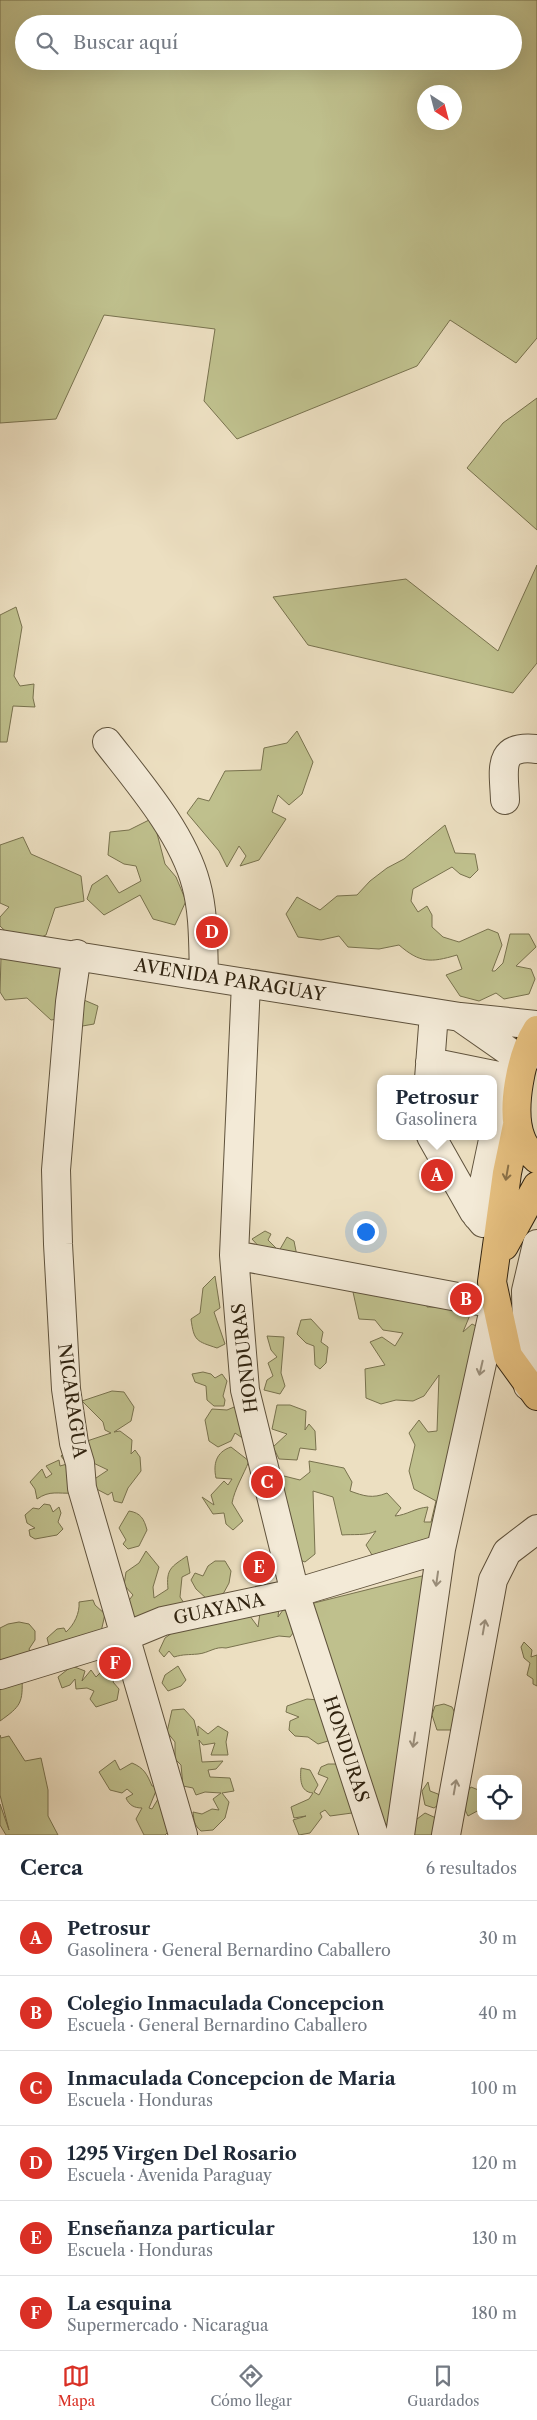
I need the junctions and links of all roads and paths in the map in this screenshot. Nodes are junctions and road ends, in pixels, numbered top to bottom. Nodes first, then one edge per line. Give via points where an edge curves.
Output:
1 (107, 742) dead end
2 (537, 748) edge
3 (505, 800) dead end
4 (0, 944) edge
5 (77, 954) junction
6 (204, 976) junction
7 (246, 983) junction
8 (447, 1015) junction
9 (537, 1025) edge
10 (537, 1030) edge
11 (429, 1071) edge
12 (516, 1073) junction
13 (517, 1125) junction
14 (433, 1140) edge
15 (537, 1159) edge
16 (537, 1186) edge
17 (477, 1216) junction
18 (537, 1244) edge
19 (497, 1252) junction
20 (234, 1254) junction
21 (532, 1292) edge
22 (494, 1298) junction
23 (533, 1391) edge
24 (537, 1529) edge
25 (441, 1549) junction
26 (294, 1593) junction
27 (124, 1637) junction
28 (0, 1675) edge
29 (183, 1835) edge
30 (374, 1835) edge
31 (400, 1835) edge
32 (446, 1835) edge

1 - 6 street via 155,804 179,843 196,884
2 - 3 street via 522,747 510,752 504,761
4 - 5 street, AVENIDA PARAGUAY
5 - 6 street, AVENIDA PARAGUAY
5 - 27 street, NICARAGUA via 56,1170 66,1389 82,1488
6 - 7 street, AVENIDA PARAGUAY
7 - 8 street, AVENIDA PARAGUAY
7 - 20 street, HONDURAS
8 - 9 street, AVENIDA PARAGUAY
8 - 11 street
8 - 12 street
10 - 12 highway
11 - 12 street
12 - 13 highway
12 - 17 street
13 - 15 highway via 525,1146
13 -> 19 highway
14 - 17 street
16 - 19 highway
17 - 19 street
18 - 21 street
19 - 22 highway via 492,1282
20 - 22 street
20 - 26 street, HONDURAS via 245,1390
21 - 22 street
21 - 23 street
22 - 23 highway via 508,1356
22 -> 25 street
32 -> 24 street via 493,1580 507,1552
25 - 26 street, GUAYANA
25 -> 31 street
26 - 27 street, GUAYANA via 163,1621
26 - 30 street, HONDURAS
27 - 28 street, GUAYANA
27 - 29 street, NICARAGUA

